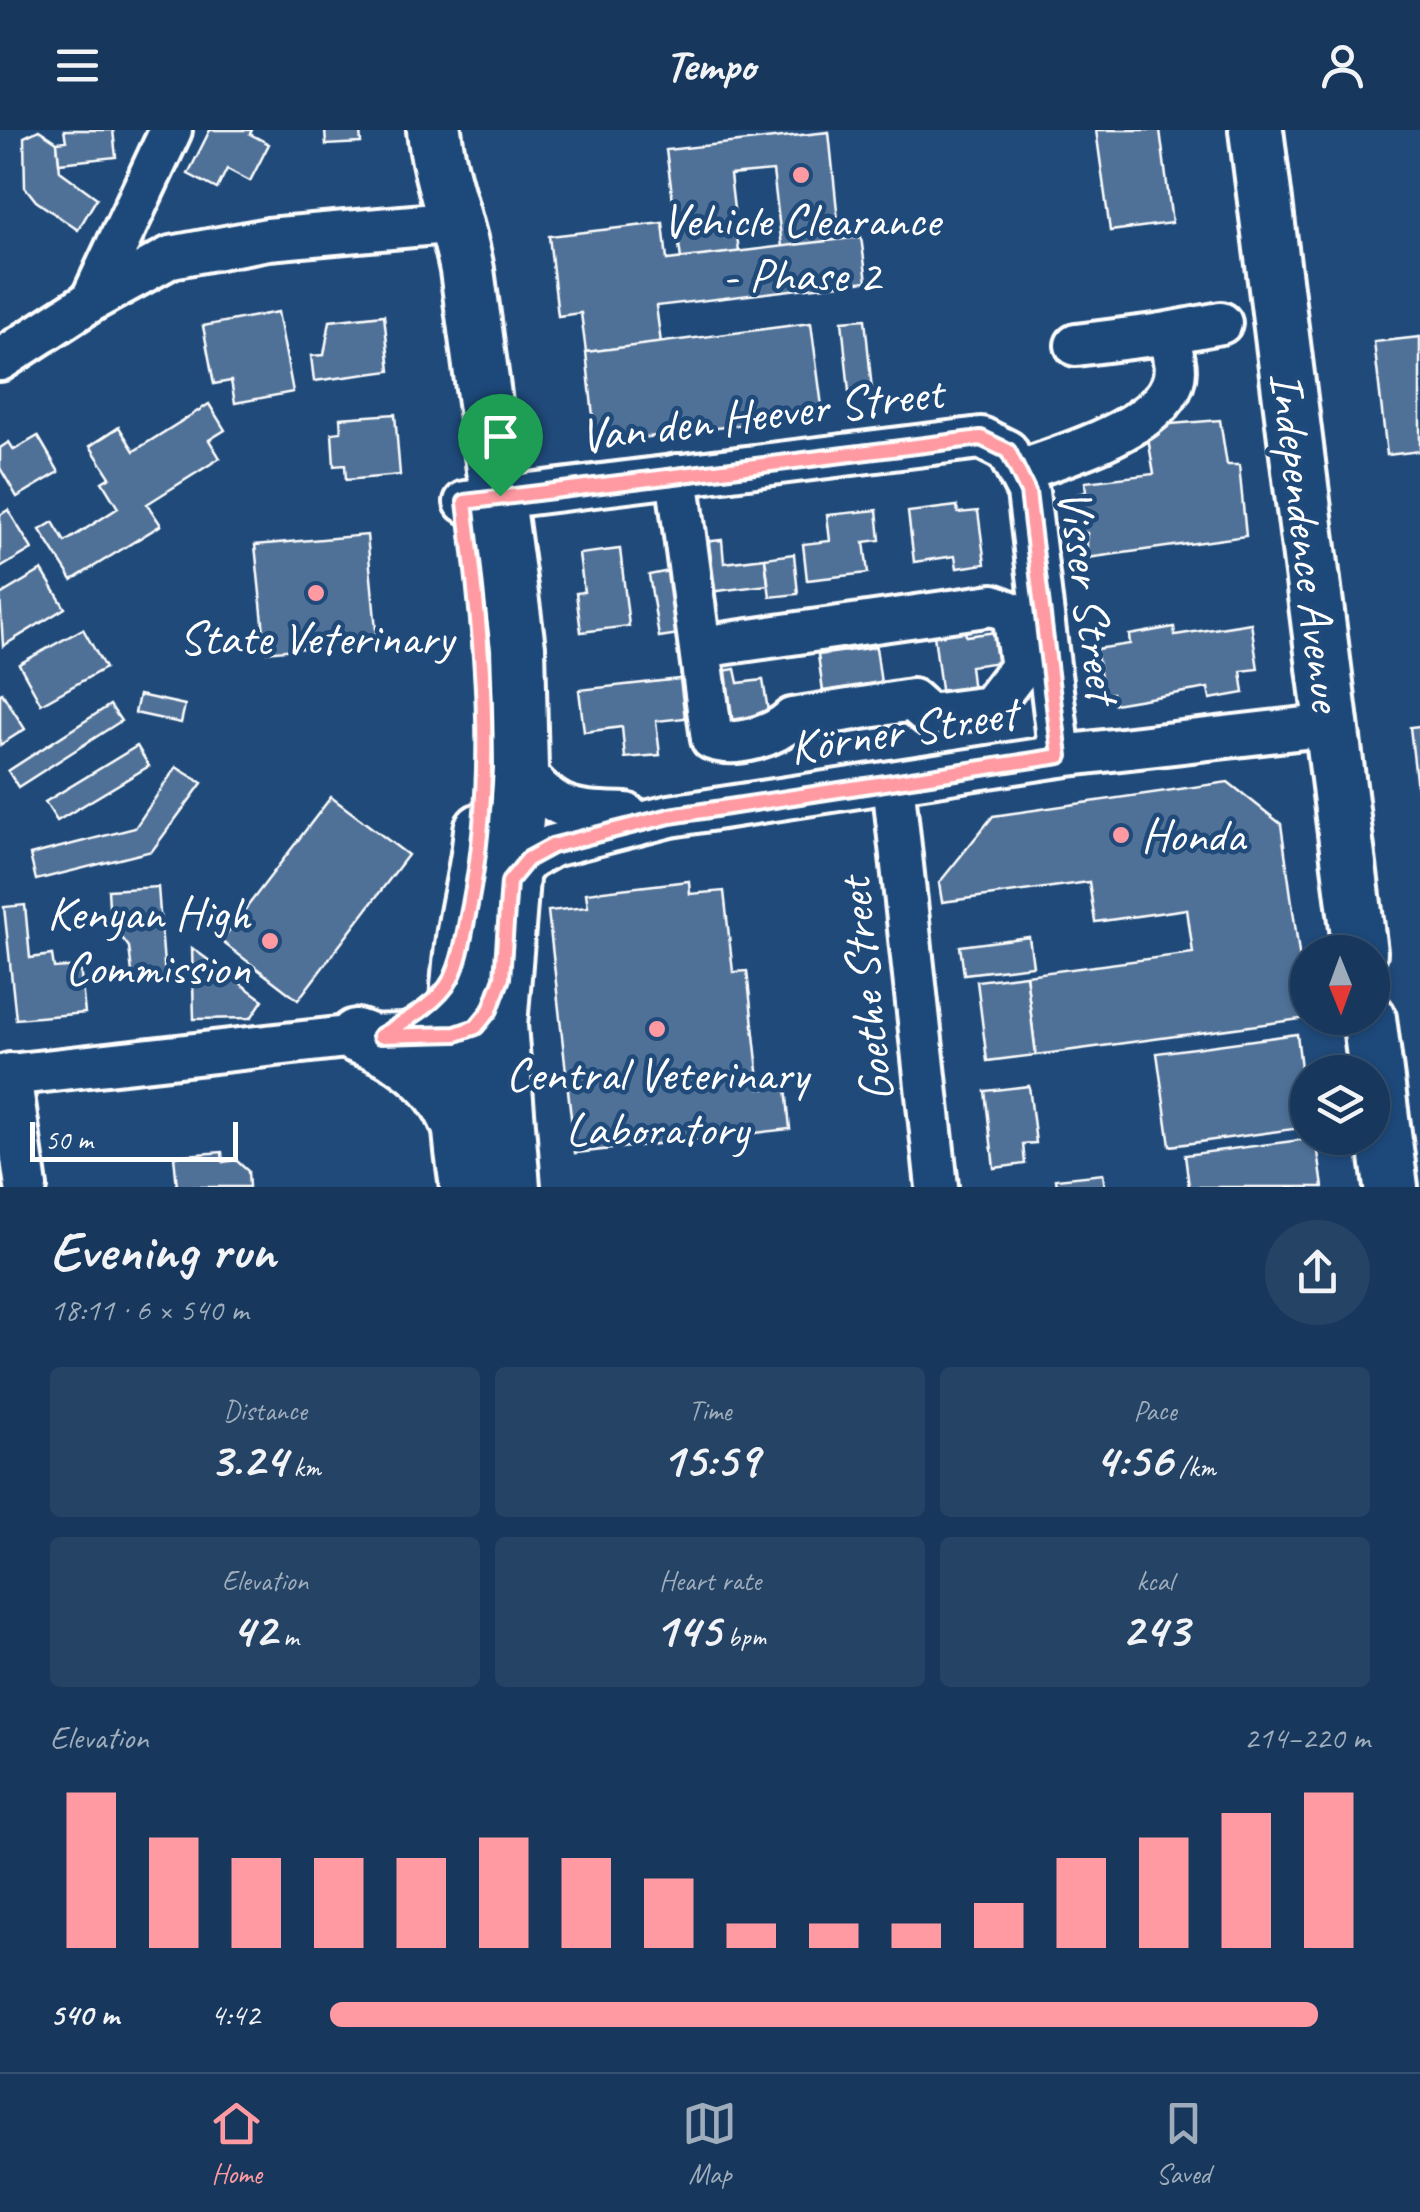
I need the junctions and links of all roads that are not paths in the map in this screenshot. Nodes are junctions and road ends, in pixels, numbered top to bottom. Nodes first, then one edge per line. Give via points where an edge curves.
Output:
1 (171, 130) edge
2 (1256, 130) edge
3 (436, 149) edge
4 (444, 223) junction
5 (91, 301) junction
6 (1220, 322) dead end
7 (1162, 334) junction
8 (1076, 346) dead end
9 (0, 360) edge
10 (1014, 461) junction
11 (677, 475) junction
12 (483, 499) junction
13 (701, 647) junction
14 (1330, 725) junction
15 (1060, 756) junction
16 (522, 769) junction
17 (893, 782) junction
18 (670, 816) junction
19 (509, 882) junction
20 (1358, 935) edge
21 (464, 938) junction
22 (502, 978) junction
23 (456, 1034) junction
24 (1370, 1035) edge
25 (368, 1036) junction
26 (5, 1075) edge
27 (457, 1122) junction
28 (26, 1187) edge
29 (468, 1187) edge
30 (513, 1187) edge
31 (936, 1187) edge
32 (1391, 1187) edge

1 - 5 street
2 - 14 main road, Independence Avenue
3 - 4 main road
4 - 5 street via 171,257
4 - 12 main road
5 - 9 street
6 - 7 street
7 - 8 street
7 - 10 street via 1171,342 1177,376 1168,398 1124,431
10 - 11 street, Van den Heever Street via 981,438
10 - 15 street, Visser Street via 1028,492
11 - 12 street, Van den Heever Street
11 - 13 street
12 - 16 main road via 518,646
12 - 21 main road via 487,719 478,864
13 - 13 street via 993,605 1013,612 1021,667 990,707 929,715 912,700 792,720 777,733 722,743 710,730
14 - 15 street, Körner Street
14 - 20 main road, Independence Avenue
15 - 17 street, Körner Street
16 - 18 street, Körner Street via 558,806
16 - 19 main road
17 - 18 street, Körner Street
17 - 31 street, Goethe Street
18 - 19 street, Körner Street via 552,846 528,859
19 - 22 main road
21 - 23 main road
21 - 25 main road via 451,980 407,1020
22 - 23 street via 490,1010 476,1027
22 - 30 main road
23 - 25 street
23 - 27 main road
24 - 32 main road
25 - 26 street
25 - 27 main road via 396,1051 439,1092
26 - 28 street
27 - 29 main road

